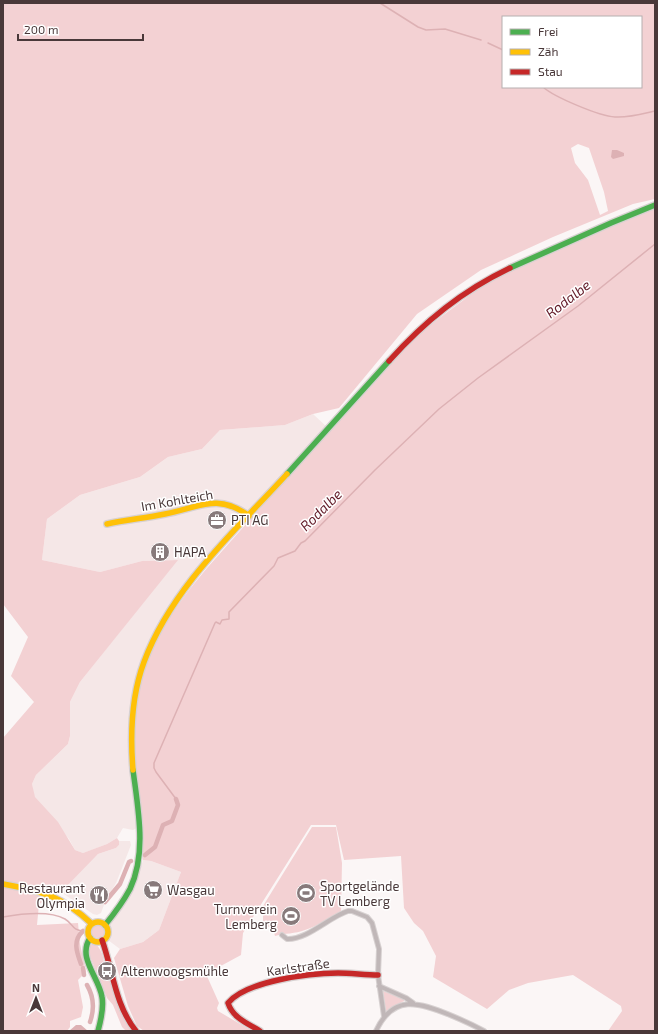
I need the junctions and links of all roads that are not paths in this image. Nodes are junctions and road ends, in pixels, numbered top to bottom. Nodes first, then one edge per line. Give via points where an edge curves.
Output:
1 (655, 205) edge
2 (249, 516) junction
3 (107, 524) dead end
4 (3, 884) edge
5 (92, 924) junction
6 (104, 925) junction
7 (282, 936) dead end
8 (90, 938) junction
9 (102, 940) junction
10 (378, 975) junction
11 (379, 986) junction
12 (413, 1003) junction
13 (384, 1016) junction
14 (98, 1031) edge
15 (136, 1031) edge
16 (260, 1031) edge
17 (376, 1031) edge
18 (484, 1031) edge

1 - 2 street via 525,260 487,279 452,302 407,341
2 - 3 street, Im Kohlteich via 234,506 212,503
2 - 6 street via 178,598 159,629 145,660 136,693 132,725 139,827 137,867 127,895
4 - 5 street via 55,896 75,908
5 - 6 street via 97,922
5 - 8 street via 88,929
6 - 9 street via 107,934
7 - 10 street via 287,939 305,934 348,911 364,915 372,923 378,944
8 - 9 street
8 - 14 street via 85,951 103,1002
9 - 15 street via 123,1012
10 - 11 street
10 - 16 street, Karlstraße via 325,973 262,984 230,998 228,1002 233,1014
11 - 12 street
11 - 13 street
12 - 13 street via 395,1008
12 - 18 street via 432,1007
13 - 17 street

